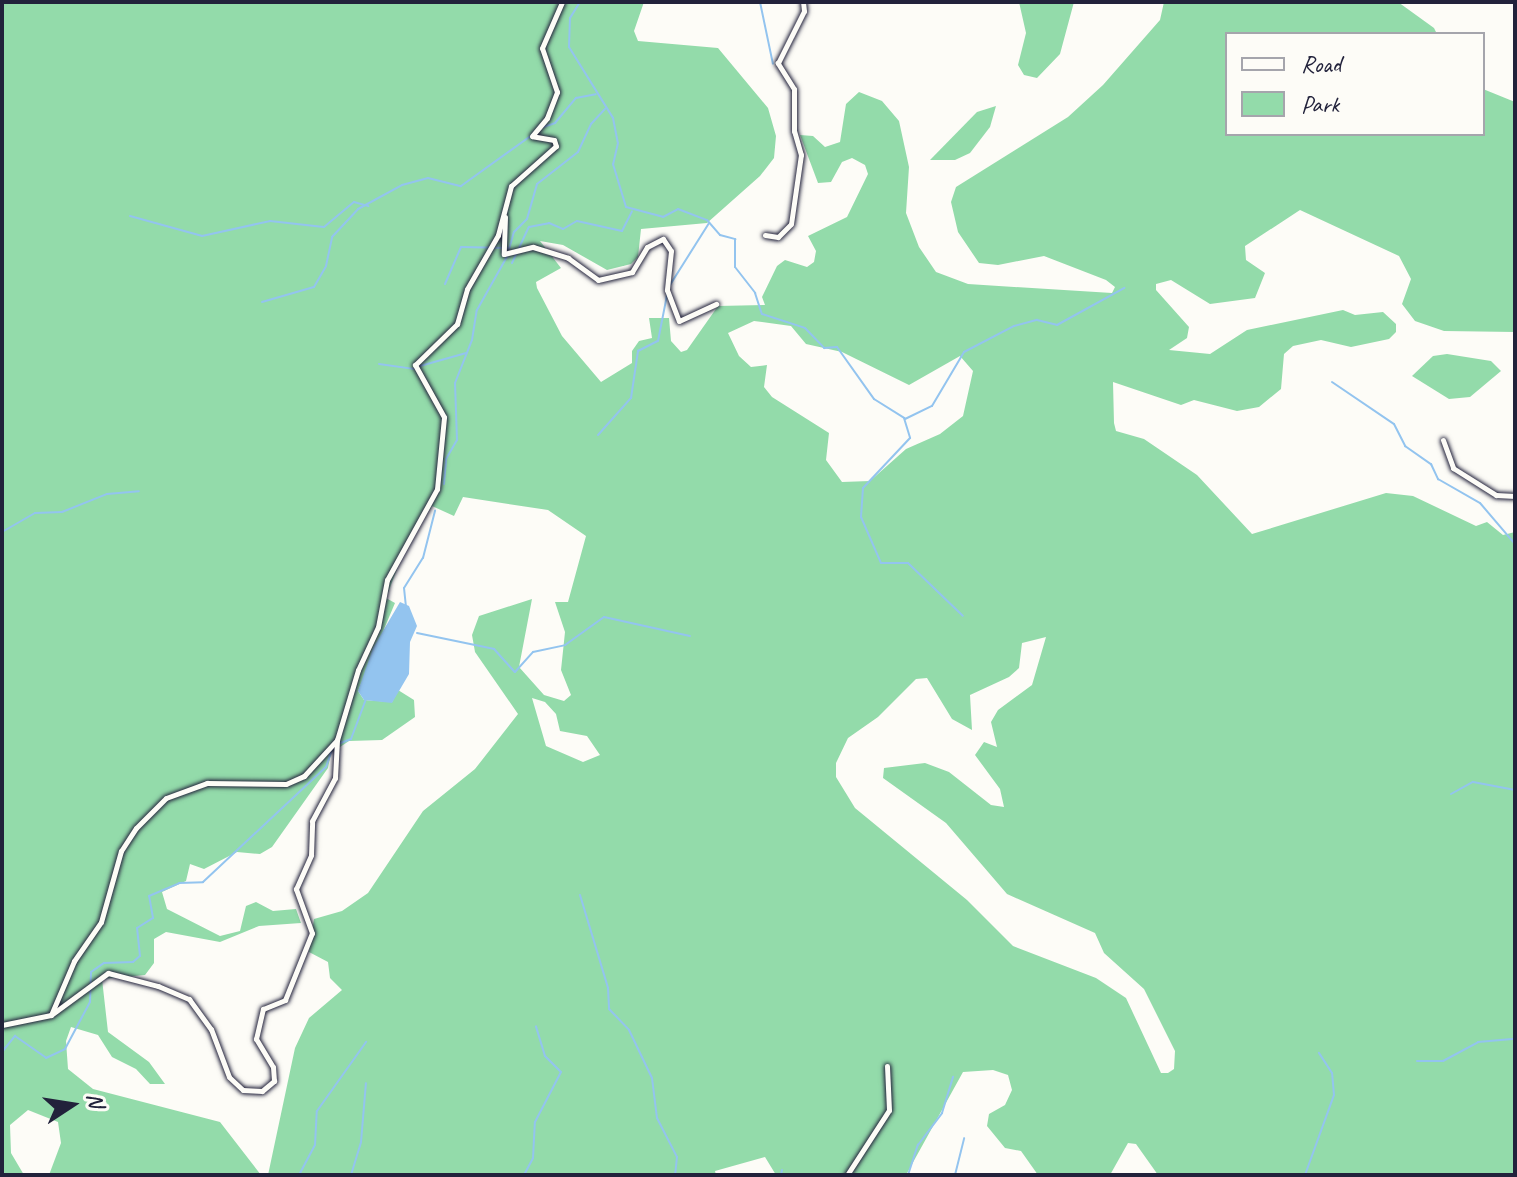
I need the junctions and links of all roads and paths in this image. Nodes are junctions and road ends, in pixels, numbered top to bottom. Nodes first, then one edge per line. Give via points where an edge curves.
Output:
1 (562, 2) edge
2 (803, 2) edge
3 (505, 216) junction
4 (765, 235) dead end
5 (716, 304) dead end
6 (1443, 440) dead end
7 (1515, 496) edge
8 (337, 740) junction
9 (51, 1015) junction
10 (2, 1025) edge
11 (887, 1066) dead end
12 (847, 1175) edge

1 - 3 street via 542,48 557,92 532,136 555,141 551,153 511,186
2 - 4 street via 804,11 778,63 794,89 795,137 801,155 793,214 785,233
3 - 5 street via 504,254 533,247 568,258 598,280 629,274 647,247 663,239 671,251 667,290 679,321
3 - 8 street via 467,289 454,330 415,365 444,417 437,489 391,571 378,627 358,670
6 - 7 street via 1453,468 1496,495
8 - 9 street via 296,781 264,787 207,783 178,791 157,806 121,851 101,922 74,961
8 - 9 street via 335,778 312,821 311,855 296,889 312,933 285,1000 263,1009 256,1039 273,1067 271,1084 257,1092 243,1090 229,1077 211,1029 189,999 158,986 108,973
9 - 10 street
11 - 12 street via 889,1110

